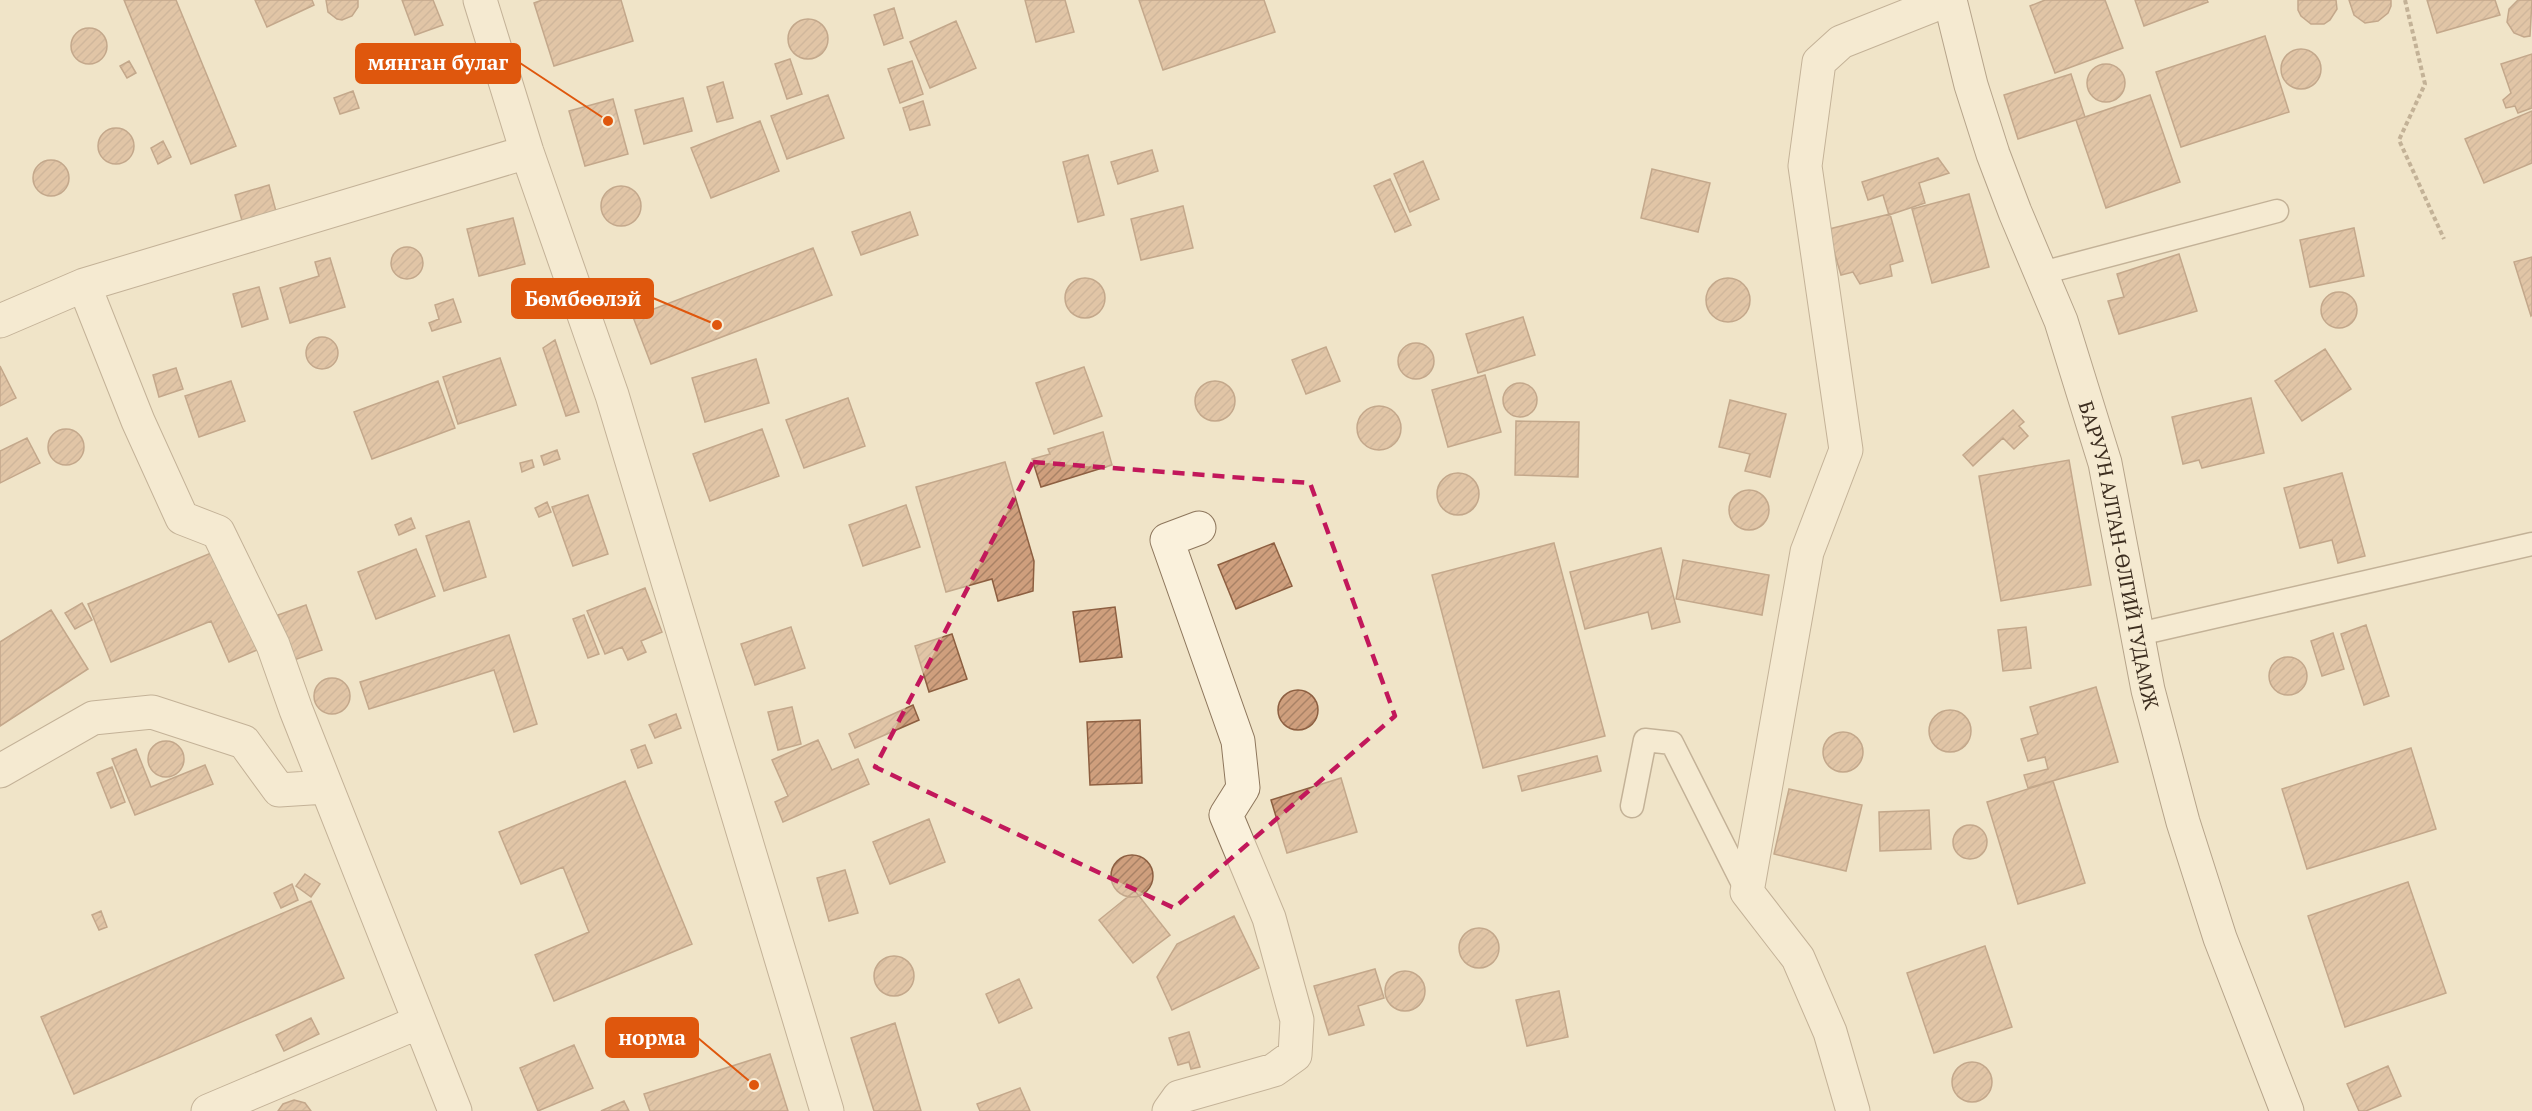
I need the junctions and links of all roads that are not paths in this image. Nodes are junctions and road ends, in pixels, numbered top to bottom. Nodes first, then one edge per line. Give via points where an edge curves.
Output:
1 (1949, 0) edge
2 (488, 2) edge
3 (528, 152) junction
4 (2277, 211) dead end
5 (2042, 273) junction
6 (84, 285) junction
7 (0, 321) edge
8 (1198, 528) dead end
9 (2532, 544) edge
10 (2139, 634) junction
11 (0, 771) edge
12 (326, 787) junction
13 (1632, 806) dead end
14 (1747, 892) junction
15 (419, 1022) junction
16 (208, 1111) edge
17 (455, 1111) edge
18 (827, 1111) edge
19 (1169, 1111) edge
20 (1853, 1111) edge
21 (2287, 1111) edge

1 - 5 street, БАРУУН АЛТАН-ӨЛГИЙ ГУДАМЖ via 1993,154
1 - 14 street via 1840,42 1819,62 1805,166 1846,450 1807,552
2 - 3 street
3 - 6 street
3 - 18 street via 612,395
4 - 5 lane
5 - 10 street, БАРУУН АЛТАН-ӨЛГИЙ ГУДАМЖ via 2105,463
6 - 7 street
6 - 12 street via 182,518 218,532 273,645
8 - 19 street via 1167,540 1238,741 1243,788 1226,815 1269,918 1297,1020 1295,1055 1274,1070 1179,1097
9 - 10 lane
10 - 21 street, БАРУУН АЛТАН-ӨЛГИЙ ГУДАМЖ via 2161,747 2186,833 2220,938
11 - 12 street via 93,717 152,712 244,742 279,790
12 - 15 street
13 - 14 lane via 1645,740 1672,743
14 - 20 street via 1798,958 1830,1032
15 - 16 street
15 - 17 street

